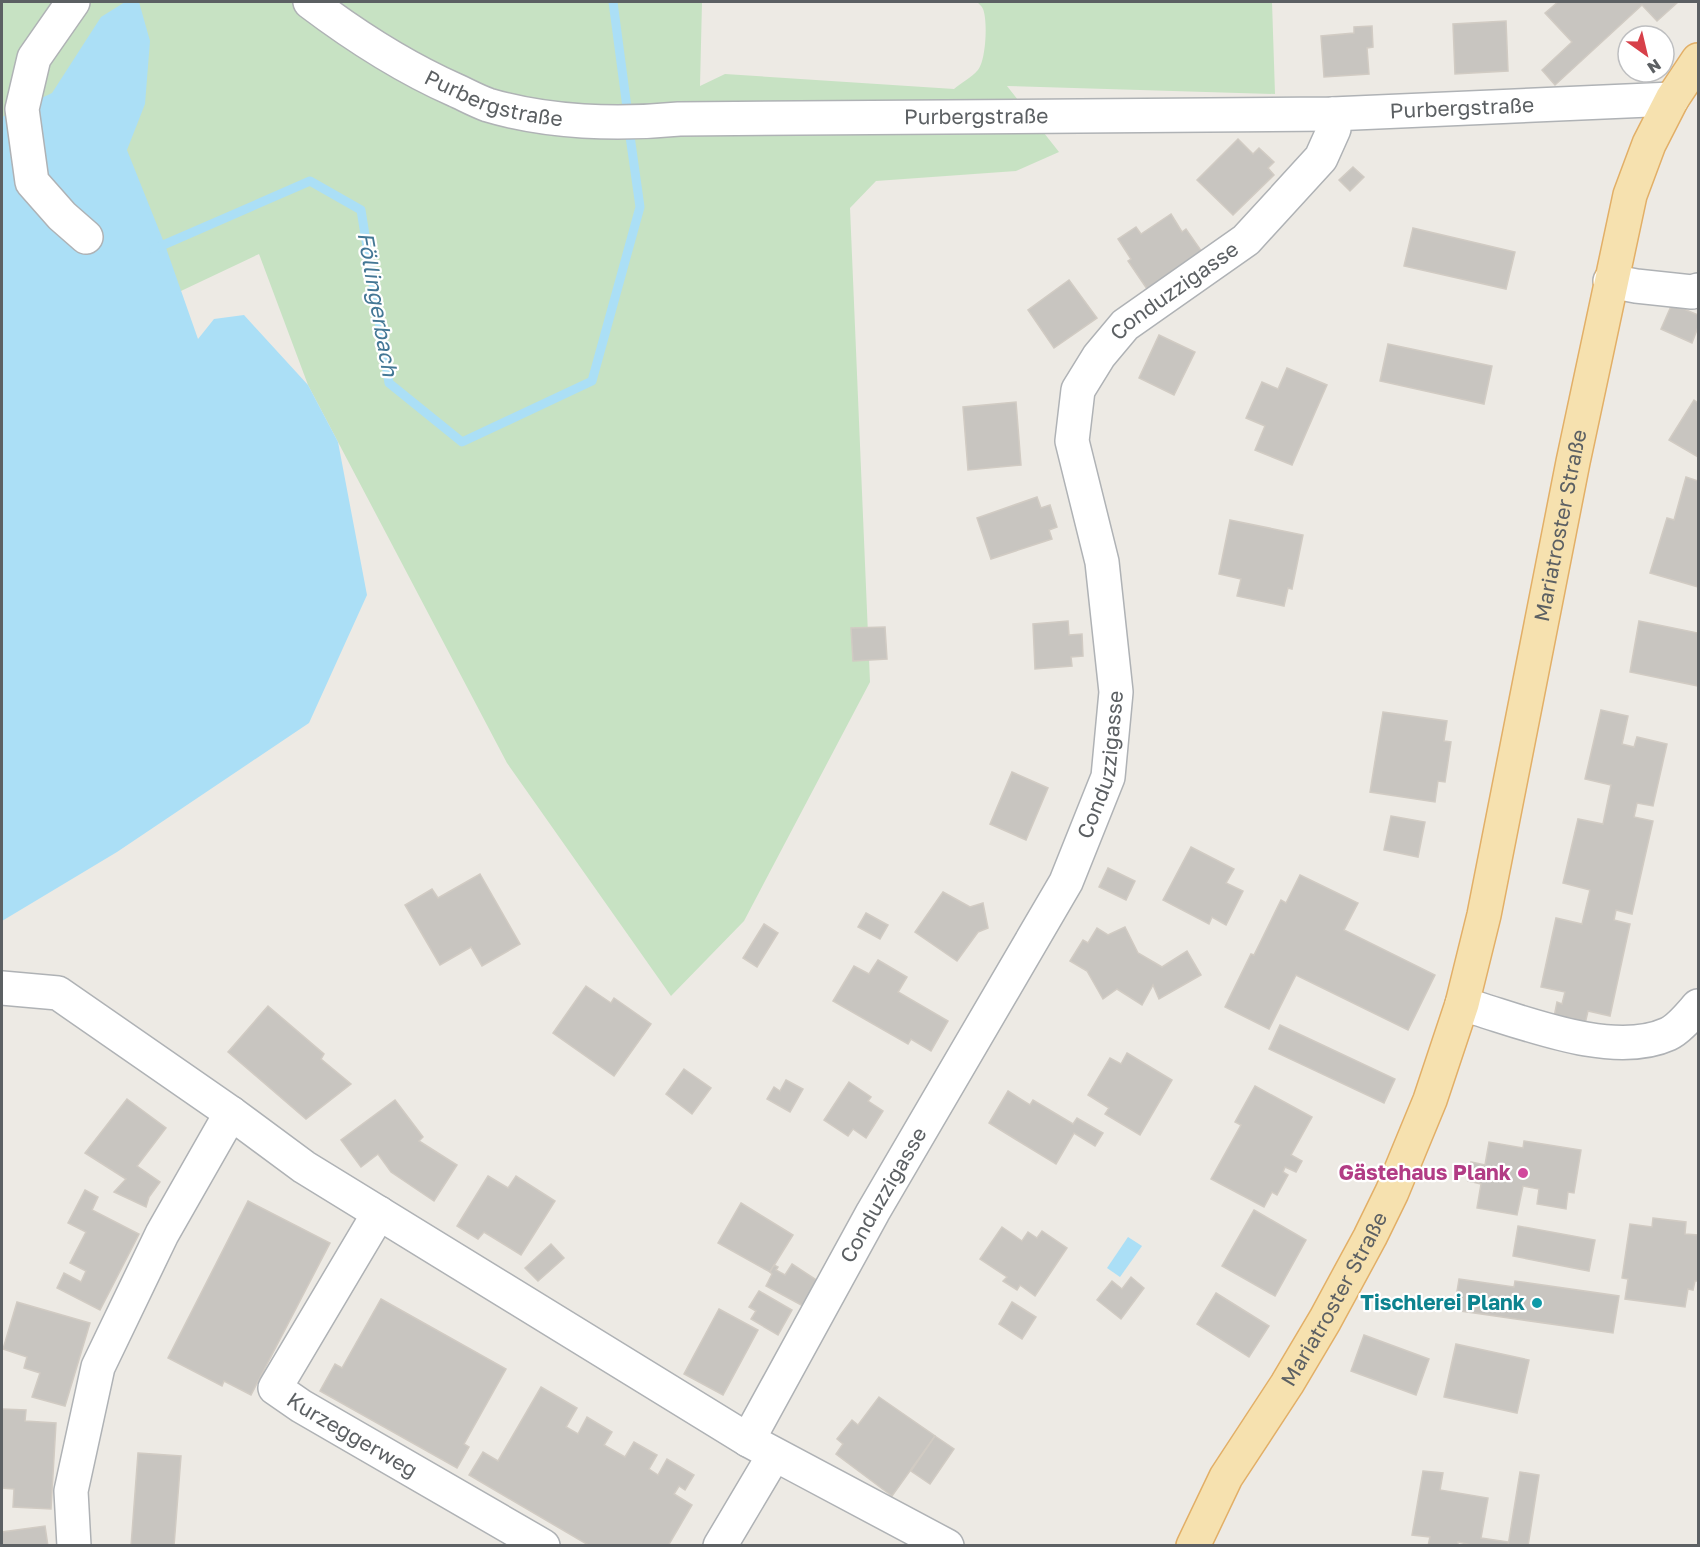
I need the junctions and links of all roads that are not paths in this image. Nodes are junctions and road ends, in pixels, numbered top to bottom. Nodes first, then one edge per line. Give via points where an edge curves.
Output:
1 (73, 2) edge
2 (310, 2) edge
3 (1698, 60) edge
4 (1672, 99) junction
5 (1332, 114) junction
6 (86, 237) dead end
7 (1610, 281) junction
8 (1698, 290) edge
9 (2, 988) edge
10 (1462, 1004) junction
11 (1698, 1006) edge
12 (231, 1113) junction
13 (379, 1213) junction
14 (761, 1448) junction
15 (74, 1545) edge
16 (543, 1545) edge
17 (720, 1545) edge
18 (948, 1545) edge
19 (1193, 1545) edge

1 - 6 street via 34,58 22,109 32,182
2 - 5 street, Purbergstraße via 415,72 487,104 540,117 629,122
3 - 4 main road, Mariatroster Straße
4 - 5 street, Purbergstraße
4 - 7 main road, Mariatroster Straße via 1649,144 1630,195
5 - 14 street, Conduzzigasse via 1334,129 1321,159 1246,240 1125,325 1078,390 1072,441 1102,561 1116,692 1108,777 1066,882 873,1212
7 - 8 street
7 - 10 main road, Mariatroster Straße via 1484,915
9 - 12 street via 58,993
10 - 11 street via 1583,1040 1639,1042 1669,1034
10 - 19 main road, Mariatroster Straße via 1430,1100 1370,1237 1298,1365 1226,1478
12 - 13 street via 304,1167
12 - 15 street via 162,1234 98,1367 71,1491
13 - 14 street
13 - 16 street, Kurzeggerweg via 275,1388
14 - 17 street
14 - 18 street

